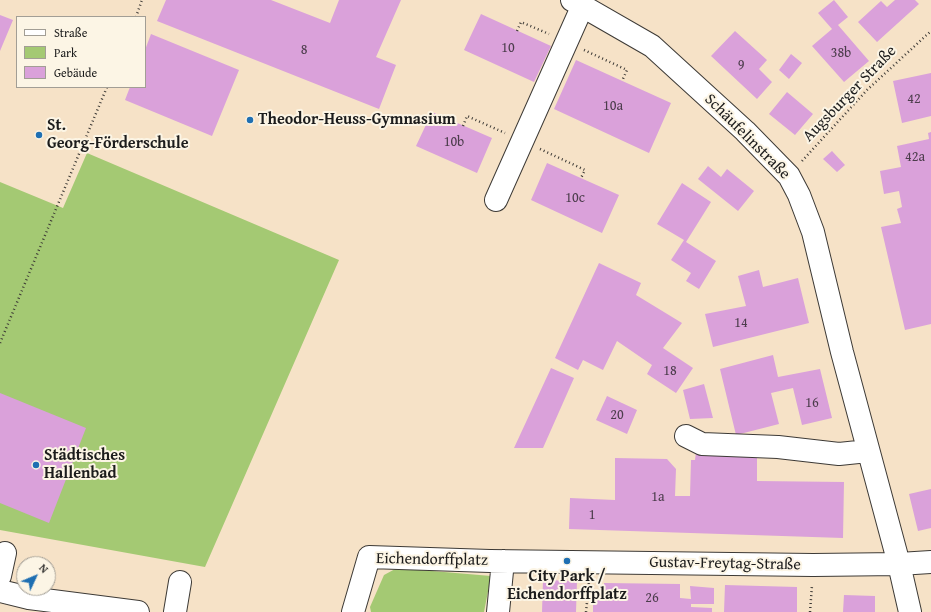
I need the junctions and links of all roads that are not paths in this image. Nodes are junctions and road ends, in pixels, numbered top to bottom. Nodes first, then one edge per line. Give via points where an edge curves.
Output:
1 (578, 3) edge
2 (496, 200) dead end
3 (686, 436) dead end
4 (868, 451) junction
5 (5, 553) dead end
6 (511, 561) junction
7 (931, 562) edge
8 (899, 564) junction
9 (0, 576) edge
10 (180, 582) dead end
11 (0, 591) edge
12 (28, 605) edge
13 (138, 612) edge
14 (175, 612) edge
15 (354, 612) edge
16 (498, 612) edge
17 (910, 612) edge

1 - 2 street via 567,42
1 - 4 street, Schäufelinstraße via 652,46 789,176 800,195 813,232
3 - 4 street via 702,444 778,447 839,454
4 - 8 street, Schäufelinstraße
5 - 9 street
6 - 8 street, Gustav-Freytag-Straße
6 - 15 street, Eichendorffplatz via 369,557
6 - 16 street, Eichendorffplatz
7 - 8 street, Gustav-Freytag-Straße
8 - 17 street, Schäufelinstraße
10 - 14 street
11 - 12 street
12 - 13 street

